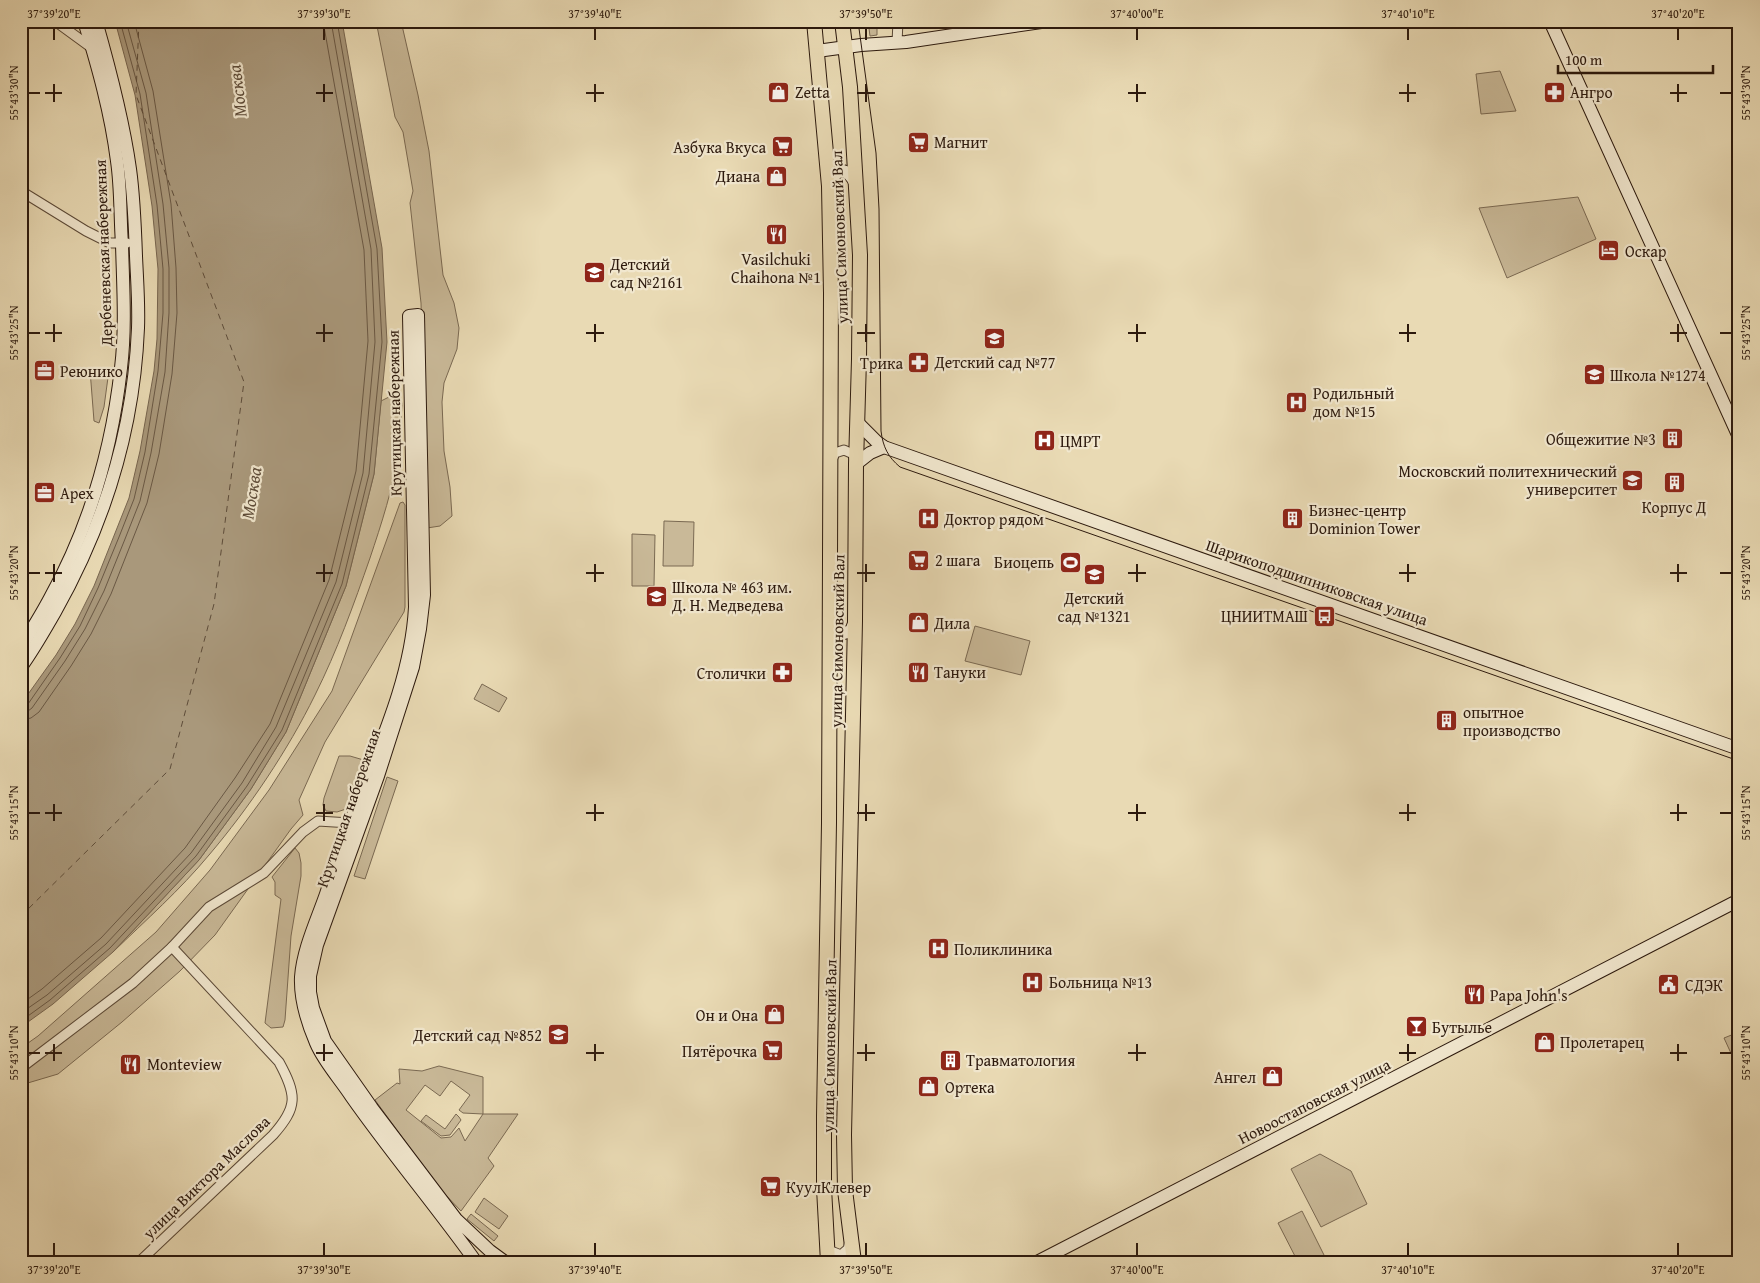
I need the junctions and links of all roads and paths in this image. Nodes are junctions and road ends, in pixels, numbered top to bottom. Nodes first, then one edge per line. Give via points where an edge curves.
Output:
1 (56, 21) edge
2 (61, 21) edge
3 (70, 21) edge
4 (84, 21) edge
5 (96, 21) edge
6 (814, 21) edge
7 (842, 21) edge
8 (898, 21) edge
9 (1048, 21) edge
10 (1550, 21) edge
11 (897, 43) junction
12 (845, 47) junction
13 (92, 48) junction
14 (817, 51) junction
15 (107, 59) junction
16 (856, 185) junction
17 (829, 186) junction
18 (21, 190) edge
19 (135, 242) junction
20 (122, 244) junction
21 (413, 315) dead end
22 (858, 423) junction
23 (1739, 437) edge
24 (884, 447) junction
25 (830, 463) junction
26 (856, 464) junction
27 (830, 620) junction
28 (855, 621) junction
29 (21, 647) edge
30 (21, 667) edge
31 (1739, 749) edge
32 (355, 824) junction
33 (1739, 900) edge
34 (172, 947) junction
35 (21, 1068) edge
36 (850, 1239) junction
37 (826, 1241) junction
38 (139, 1262) edge
39 (476, 1262) edge
40 (505, 1262) edge
41 (828, 1262) edge
42 (854, 1262) edge
43 (1037, 1262) edge

1 - 13 street
2 - 3 street
4 - 13 main road, Дербеневская набережная
5 - 15 main road, Дербеневская набережная
6 - 14 main road, улица Симоновский Вал
7 - 12 main road, улица Симоновский Вал
8 - 11 street
9 - 11 main road
10 - 23 main road
11 - 12 main road
12 - 14 main road
12 - 16 main road, улица Симоновский Вал
13 - 15 street
13 - 20 main road, Дербеневская набережная via 109,110 118,162
14 - 17 main road, улица Симоновский Вал
15 - 19 main road, Дербеневская набережная via 130,169
16 - 17 main road via 853,176 844,171 835,174
16 - 22 main road, улица Симоновский Вал via 860,254
17 - 25 main road, улица Симоновский Вал
18 - 20 street via 110,244
19 - 20 street
19 - 30 main road, Дербеневская набережная via 136,347 124,440 101,512 73,579
20 - 29 main road, Дербеневская набережная via 122,368 110,438 90,508 64,572
21 - 32 main road, Крутицкая набережная via 424,595 413,667 378,776
22 - 24 main road
22 - 26 main road, улица Симоновский Вал
24 - 26 main road
24 - 31 main road, Шарикоподшипниковская улица
25 - 26 street via 835,453 844,450 853,454
25 - 27 main road, улица Симоновский Вал
26 - 28 main road, улица Симоновский Вал
27 - 28 main road via 835,630 844,634 851,631
27 - 37 main road, улица Симоновский Вал via 824,1116
28 - 36 main road, улица Симоновский Вал via 844,1134
32 - 34 street via 318,821 264,873 209,907
32 - 39 main road, Крутицкая набережная via 308,945 301,976 305,1012 316,1044 333,1070
32 - 40 main road, Крутицкая набережная via 310,976 313,1008 325,1041 372,1108 456,1219
33 - 43 main road, Новоостаповская улица
34 - 35 street via 133,982
34 - 38 street, улица Виктора Маслова via 279,1062 288,1079 292,1107 273,1135
36 - 37 street via 848,1249 841,1255 831,1252
36 - 42 main road, улица Симоновский Вал
37 - 41 main road, улица Симоновский Вал

